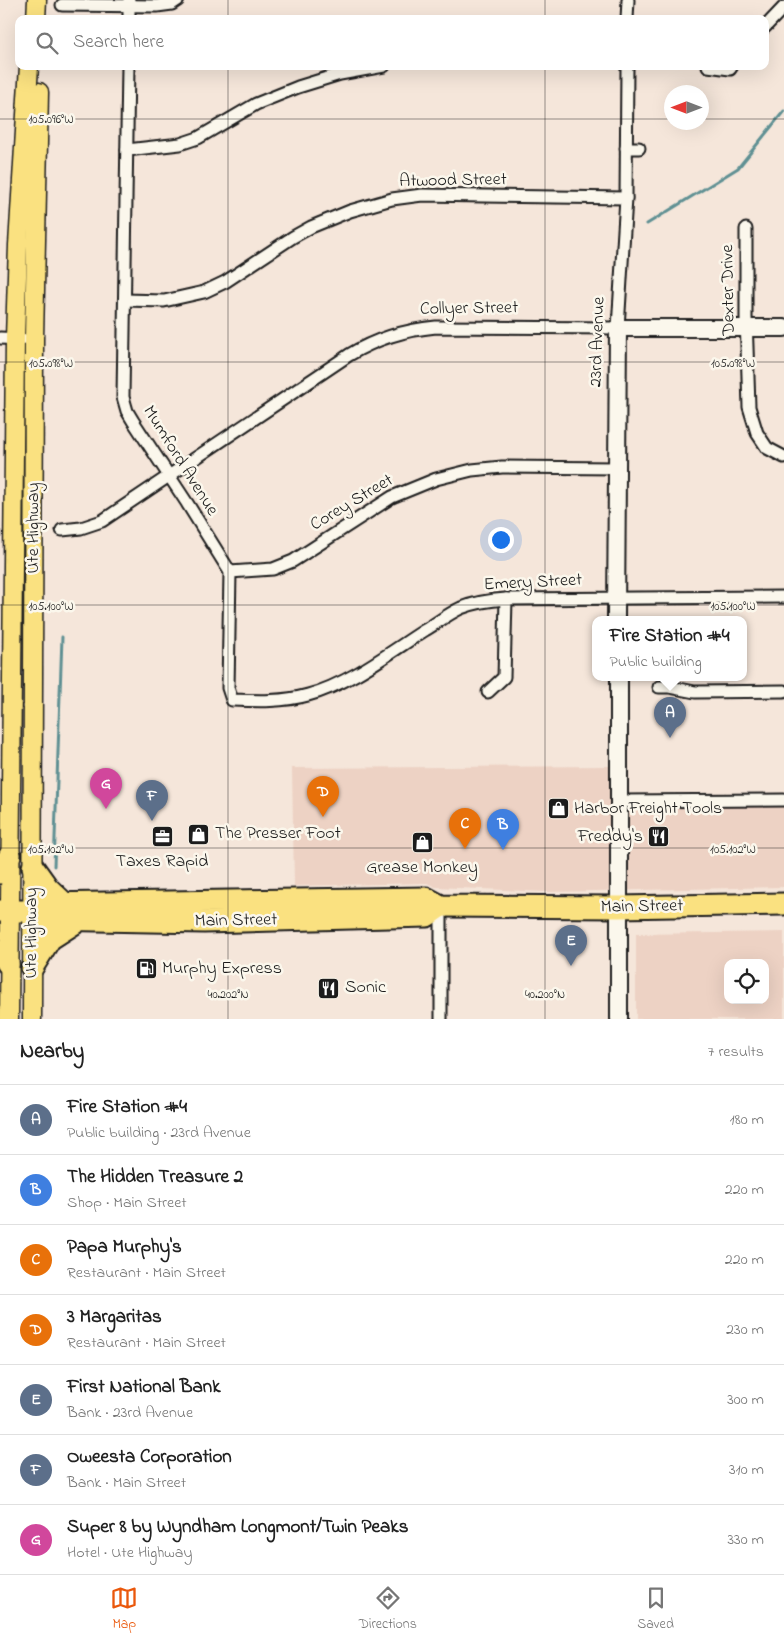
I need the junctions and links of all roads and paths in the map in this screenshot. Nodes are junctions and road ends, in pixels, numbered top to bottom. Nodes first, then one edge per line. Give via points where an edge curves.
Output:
1 (178, 0) edge
2 (628, 0) edge
3 (129, 2) edge
4 (62, 5) dead end
5 (784, 7) edge
6 (129, 15) edge
7 (627, 15) edge
8 (769, 23) edge
9 (29, 70) edge
10 (40, 70) edge
11 (128, 70) edge
12 (362, 70) edge
13 (627, 70) edge
14 (626, 148) junction
15 (639, 148) dead end
16 (127, 150) junction
17 (626, 198) junction
18 (746, 229) dead end
19 (125, 300) junction
20 (618, 328) junction
21 (784, 328) edge
22 (747, 329) junction
23 (8, 338) edge
24 (34, 339) junction
25 (784, 457) edge
26 (616, 468) junction
27 (169, 476) junction
28 (62, 530) dead end
29 (230, 572) junction
30 (784, 597) edge
31 (615, 598) junction
32 (506, 599) junction
33 (616, 616) edge
34 (619, 681) edge
35 (659, 687) dead end
36 (784, 691) edge
37 (488, 692) dead end
38 (784, 800) edge
39 (620, 801) junction
40 (5, 864) edge
41 (33, 867) junction
42 (64, 903) junction
43 (784, 904) edge
44 (441, 906) junction
45 (619, 907) junction
46 (5, 911) edge
47 (32, 911) junction
48 (78, 921) junction
49 (4, 957) edge
50 (32, 968) junction
51 (9, 1019) edge
52 (32, 1019) edge
53 (441, 1019) edge
54 (619, 1019) edge

1 - 3 street via 157,6
2 - 7 street
3 - 4 street
3 - 6 street
5 - 8 street
9 - 23 main road, Ute Highway via 18,245
10 - 24 main road, Ute Highway
11 - 16 street, Mumford Avenue
12 - 16 street via 298,87 256,104 198,138 180,144
13 - 14 street, 23rd Avenue
14 - 15 street
14 - 17 street, 23rd Avenue
16 - 19 street, Mumford Avenue
17 - 19 street, Atwood Street via 422,195 392,199 350,211 312,227 204,292 164,301
17 - 20 street, 23rd Avenue
18 - 22 street, Dexter Drive
19 - 27 street, Mumford Avenue via 123,397 132,421
20 - 22 street, Collyer Street
20 - 26 street, 23rd Avenue
20 - 27 street, Collyer Street via 436,327 380,338 349,355
21 - 22 street, Collyer Street
22 - 25 street, Dexter Drive via 751,416 766,448
23 - 24 street
23 - 40 main road, Ute Highway
24 - 41 main road, Ute Highway
26 - 29 street, Corey Street via 502,467 436,479 392,497 293,561 262,570
26 - 31 street, 23rd Avenue
27 - 28 street, Collyer Street via 102,521
27 - 29 street, Mumford Avenue
29 - 32 street, Emery Street via 228,688 232,700 266,701 309,694 336,684 461,608 483,601
30 - 31 street, Emery Street
31 - 32 street, Emery Street
31 - 33 street, 23rd Avenue
32 - 37 street via 504,677
34 - 39 street
35 - 36 street via 695,692
38 - 39 street
39 - 45 street
40 - 46 main road, Ute Highway
41 - 42 highway
41 - 47 main road, Ute Highway
42 - 44 highway, Main Street via 426,898
42 - 47 highway, Main Street via 43,904
43 - 45 highway, Main Street
44 - 45 highway, Main Street
44 - 48 highway, Main Street via 427,916 204,922
44 - 53 street
45 - 54 street
46 - 47 highway, Main Street
46 - 49 main road, Ute Highway
47 - 48 highway, Main Street via 43,919
47 - 50 main road, Ute Highway
48 - 50 highway via 50,939
49 - 51 main road, Ute Highway
50 - 52 main road, Ute Highway

